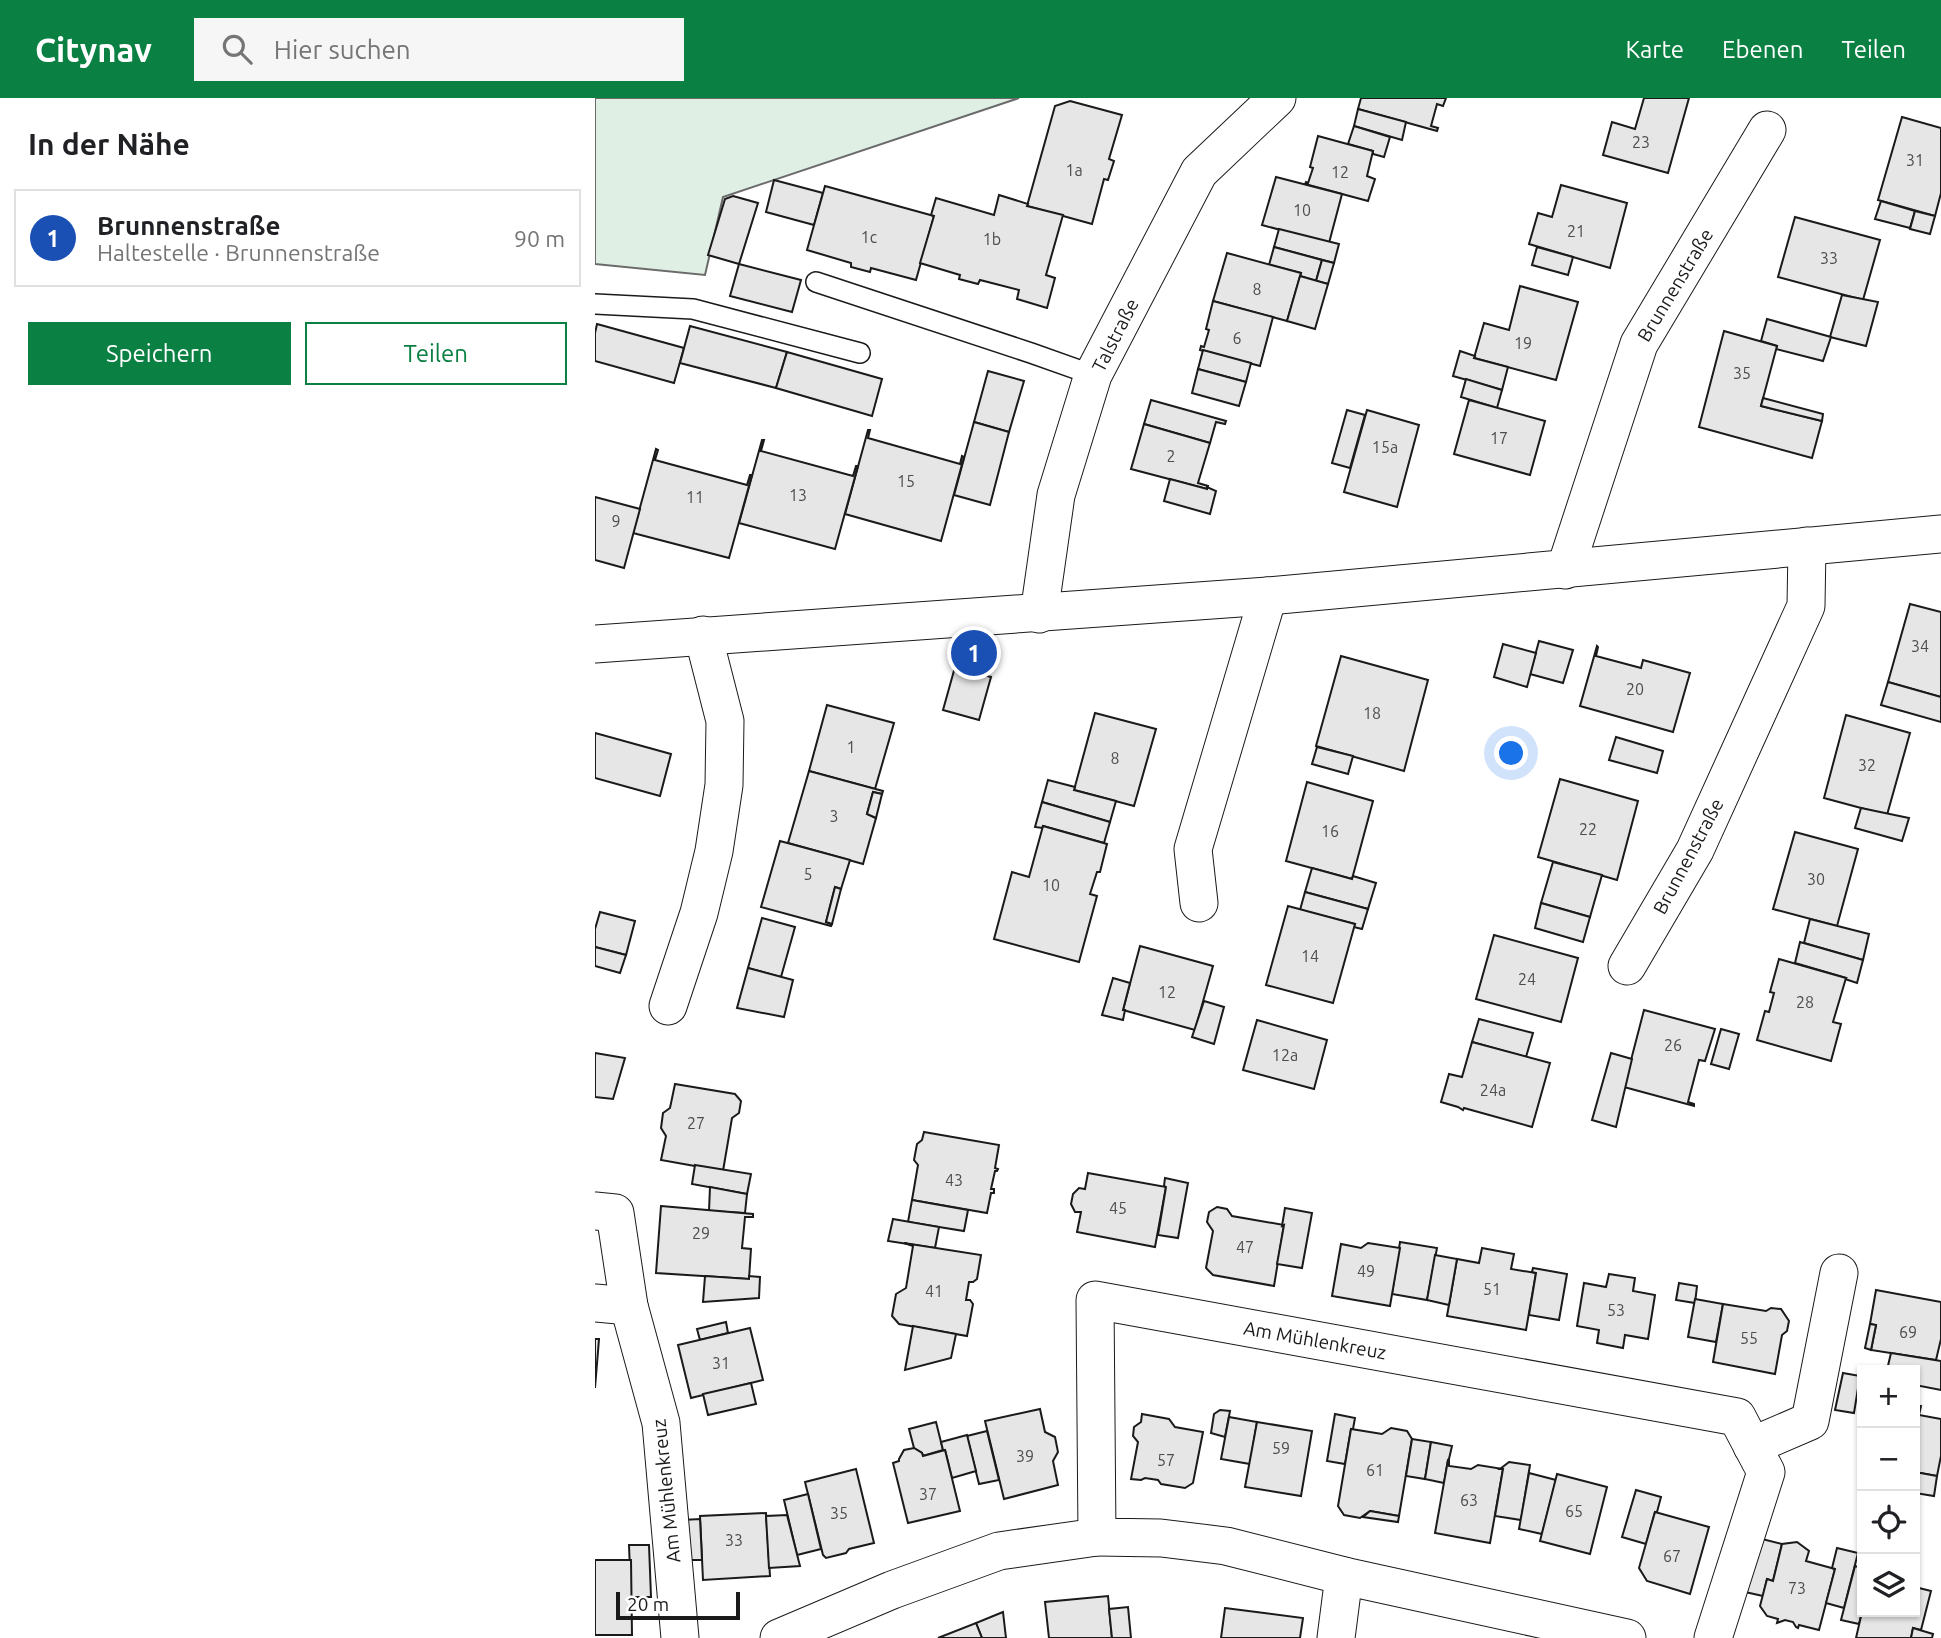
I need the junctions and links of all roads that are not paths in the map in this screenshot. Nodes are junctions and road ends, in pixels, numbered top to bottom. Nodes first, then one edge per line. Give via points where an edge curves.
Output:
1 (1277, 98) edge
2 (1767, 130) dead end
3 (816, 282) dead end
4 (595, 304) edge
5 (860, 353) dead end
6 (1093, 375) junction
7 (1941, 534) edge
8 (1807, 546) junction
9 (1565, 570) junction
10 (1268, 596) junction
11 (1039, 614) junction
12 (703, 635) junction
13 (595, 644) edge
14 (1199, 903) dead end
15 (1627, 966) dead end
16 (668, 1006) dead end
17 (595, 1211) edge
18 (1839, 1273) dead end
19 (612, 1304) edge
20 (1752, 1446) junction
21 (1097, 1537) junction
22 (1344, 1576) junction
23 (680, 1638) edge
24 (779, 1638) edge
25 (1336, 1638) edge
26 (1627, 1638) edge
27 (1713, 1638) edge

1 - 6 street, Talstraße via 1199,172
2 - 9 street, Brunnenstraße via 1639,344
3 - 6 lane
4 - 5 lane via 693,309
6 - 11 street, Talstraße via 1056,495
7 - 8 street
8 - 9 street
8 - 15 street, Brunnenstraße via 1806,606 1695,850
9 - 10 street
10 - 11 street
10 - 14 street via 1193,849
11 - 12 street
12 - 13 street
12 - 16 street via 725,721 724,785 699,913
17 - 19 street, Am Mühlenkreuz via 615,1213
18 - 20 street via 1810,1421
19 - 23 street, Am Mühlenkreuz via 661,1423
20 - 21 street, Am Mühlenkreuz via 1737,1417 1095,1300
20 - 27 street, Am Mühlenkreuz via 1766,1472
21 - 22 street via 1226,1546
21 - 24 street via 999,1551
22 - 25 street
22 - 26 street

